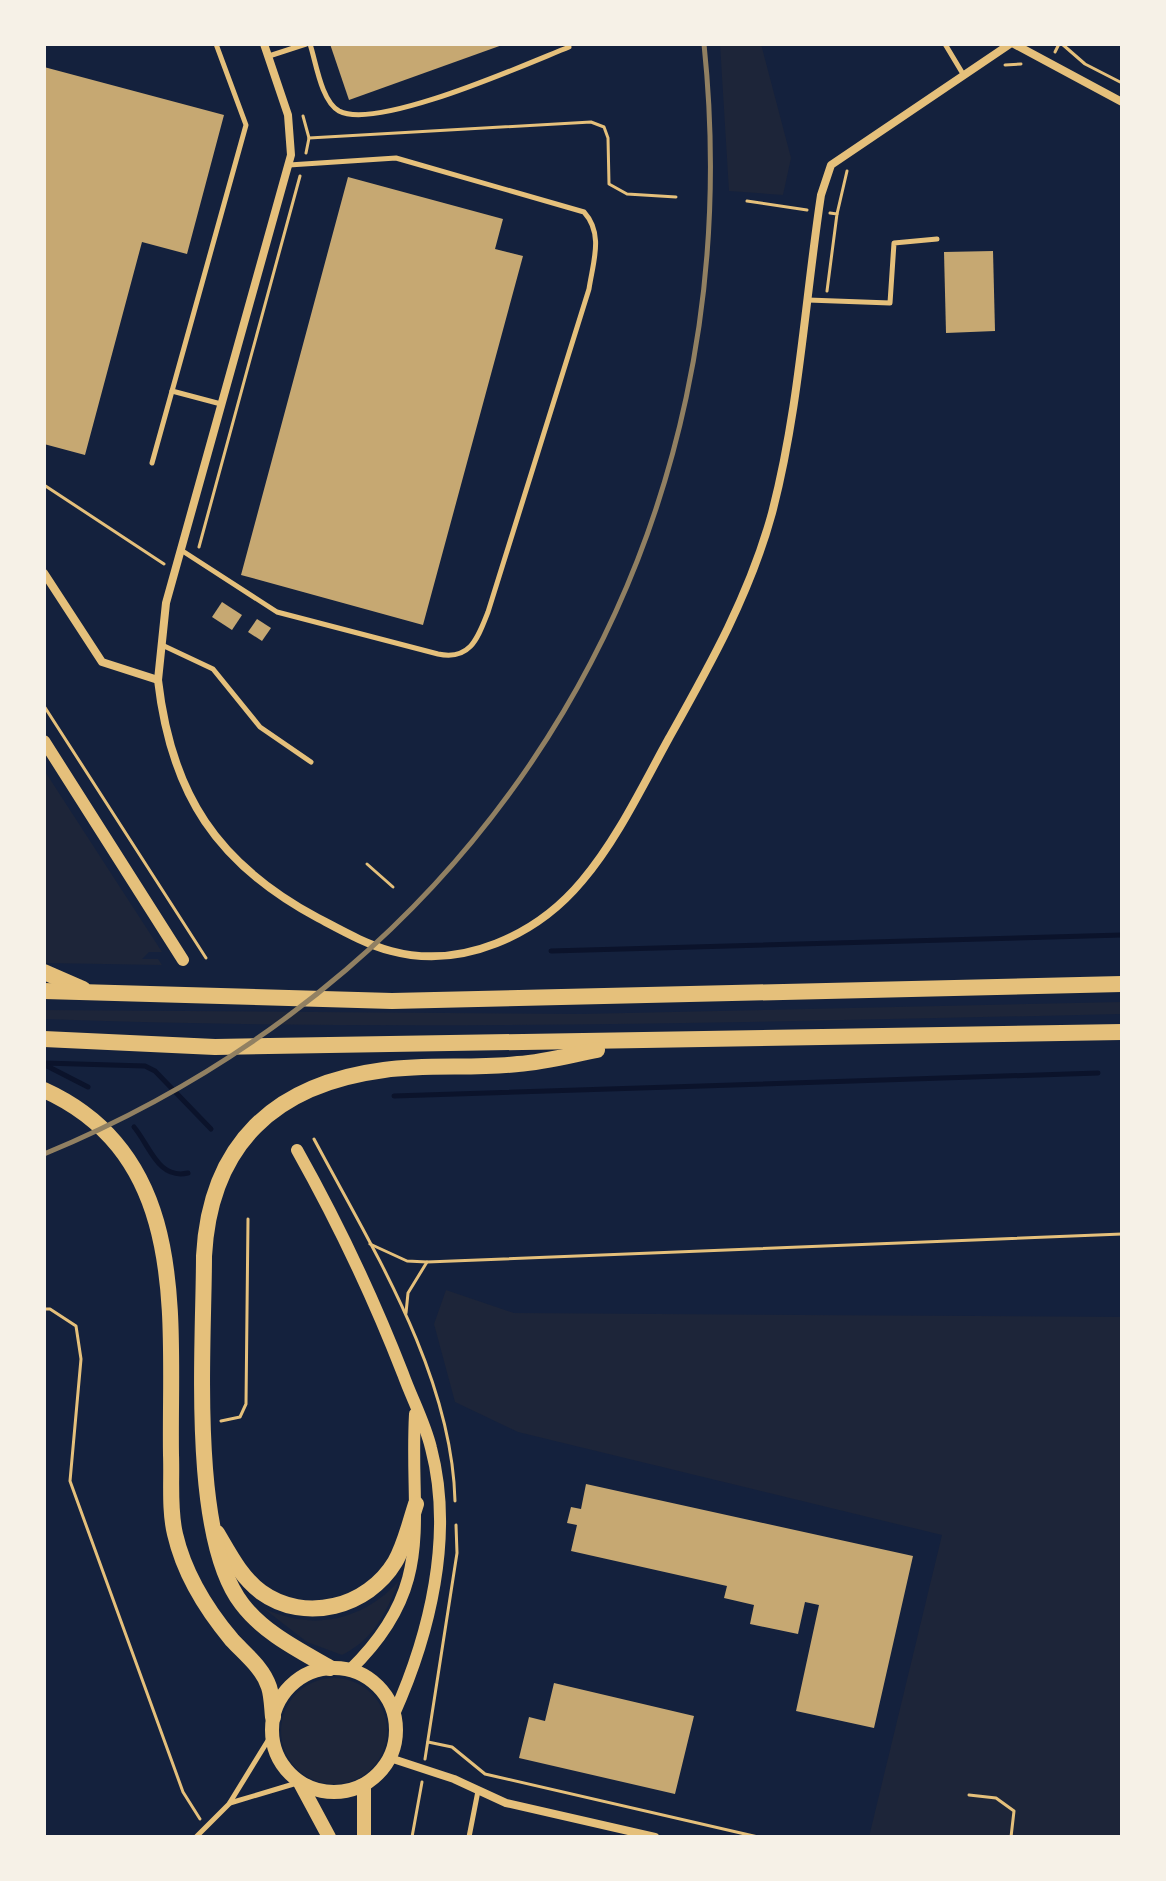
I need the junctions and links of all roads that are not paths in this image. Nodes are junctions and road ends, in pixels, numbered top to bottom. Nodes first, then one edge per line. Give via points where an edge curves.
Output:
1 (216, 44) edge
2 (264, 44) edge
3 (308, 44) edge
4 (568, 44) edge
5 (945, 44) edge
6 (1012, 44) edge
7 (268, 57) junction
8 (963, 74) junction
9 (1122, 102) edge
10 (288, 165) junction
11 (937, 239) dead end
12 (807, 300) junction
13 (172, 391) junction
14 (221, 404) junction
15 (152, 463) dead end
16 (181, 550) junction
17 (44, 573) edge
18 (161, 645) junction
19 (158, 680) junction
20 (44, 741) edge
21 (311, 762) dead end
22 (183, 960) dead end
23 (44, 972) edge
24 (1122, 984) edge
25 (44, 991) edge
26 (92, 993) junction
27 (1122, 1032) edge
28 (44, 1039) edge
29 (646, 1042) junction
30 (44, 1090) edge
31 (297, 1150) dead end
32 (416, 1407) junction
33 (416, 1504) junction
34 (210, 1523) junction
35 (330, 1668) junction
36 (350, 1670) junction
37 (394, 1714) junction
38 (272, 1726) junction
39 (390, 1758) junction
40 (300, 1783) junction
41 (364, 1785) junction
42 (478, 1791) junction
43 (229, 1804) junction
44 (196, 1837) edge
45 (329, 1837) edge
46 (364, 1837) edge
47 (469, 1837) edge
48 (655, 1837) edge

1 - 13 lane via 246,125
2 - 7 street
3 - 4 lane via 329,101 346,113 396,112
3 - 7 lane
5 - 8 lane
6 - 8 street
6 - 9 street
7 - 10 street via 292,132
8 - 12 street via 838,157 824,179
10 - 14 street
10 - 16 lane via 396,158 584,212 597,237 589,289 488,612 475,645 466,652 450,657 277,612
11 - 12 lane via 894,243 890,303
12 - 19 street via 782,470 756,562 725,639 584,880 526,930 447,955 405,953 353,936 259,882 232,858 192,802 164,727
13 - 14 lane
13 - 15 lane
14 - 16 street
16 - 18 street
17 - 19 street via 102,662
18 - 19 street
18 - 21 lane via 213,669 260,727
20 - 22 street
23 - 26 highway
24 - 26 highway via 392,1001
25 - 26 highway
27 - 29 highway
28 - 29 highway via 215,1047
29 - 34 highway via 519,1064 385,1069 326,1080 280,1104 238,1142 217,1180 205,1224
30 - 38 highway via 92,1119 117,1145 159,1223 168,1269 175,1533 198,1596 270,1688
31 - 32 street via 337,1221
32 - 33 street
32 - 37 street via 431,1449 438,1550 420,1645
33 - 34 highway via 396,1561 362,1596 331,1608 298,1608 263,1593 240,1572
33 - 36 street via 413,1570 402,1603 383,1636
34 - 35 highway via 228,1583 243,1606 278,1638
35 - 36 main road
35 - 38 main road via 293,1683 280,1698
36 - 37 main road via 378,1686
37 - 39 main road
38 - 40 main road via 276,1753
38 - 43 lane
39 - 41 main road
39 - 42 street
40 - 41 main road via 332,1793
40 - 43 lane
40 - 45 main road
41 - 46 main road
42 - 47 lane
42 - 48 street via 506,1803
43 - 44 lane

